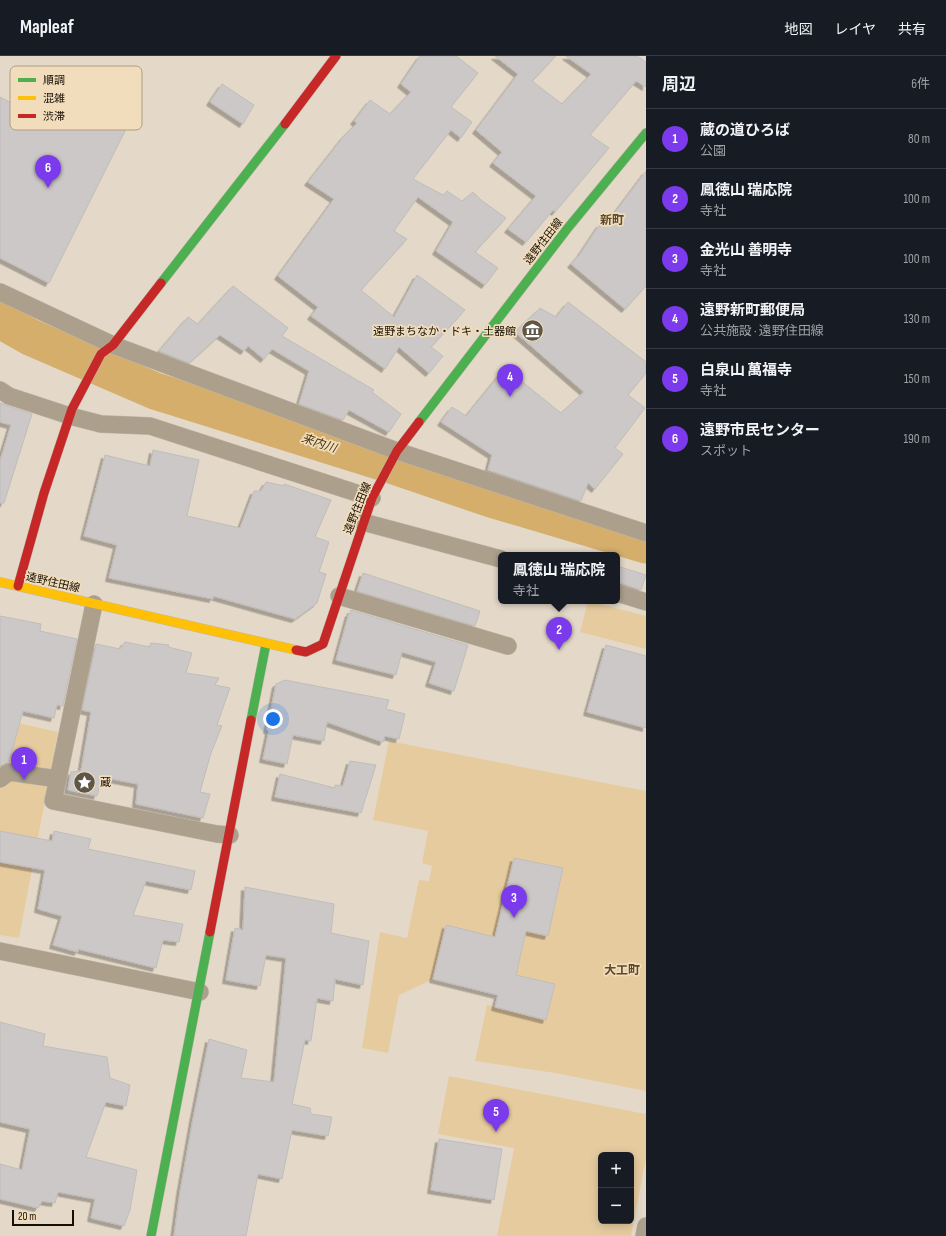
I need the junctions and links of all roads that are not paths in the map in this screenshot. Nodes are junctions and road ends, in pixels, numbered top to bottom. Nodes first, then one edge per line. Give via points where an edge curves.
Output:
1 (336, 56) edge
2 (646, 133) edge
3 (0, 292) edge
4 (107, 350) junction
5 (0, 390) edge
6 (71, 412) junction
7 (397, 452) junction
8 (375, 492) junction
9 (363, 522) junction
10 (646, 533) edge
11 (498, 558) edge
12 (0, 582) edge
13 (18, 586) junction
14 (620, 594) edge
15 (339, 596) junction
16 (646, 602) edge
17 (94, 604) junction
18 (266, 644) junction
19 (508, 646) dead end
20 (0, 779) edge
21 (58, 779) junction
22 (230, 835) junction
23 (0, 951) edge
24 (200, 992) junction
25 (646, 1226) edge
26 (151, 1236) edge
27 (644, 1236) edge

1 - 4 street
2 - 7 street, 遠野住田線 via 568,229
3 - 4 street
4 - 6 street
4 - 7 street
5 - 6 street via 9,396
6 - 8 street via 101,424 150,426
6 - 13 street via 44,493
7 - 8 street, 遠野住田線
7 - 10 street
8 - 9 street, 遠野住田線
9 - 11 street
9 - 15 street, 遠野住田線
12 - 13 street, 遠野住田線
13 - 17 street, 遠野住田線
14 - 16 street
15 - 18 street, 遠野住田線 via 323,644 306,652
15 - 19 street
17 - 18 street, 遠野住田線
17 - 21 street
18 - 22 street
20 - 21 street via 9,772
21 - 22 street via 53,801
22 - 24 street
23 - 24 street
24 - 26 street
25 - 27 street

